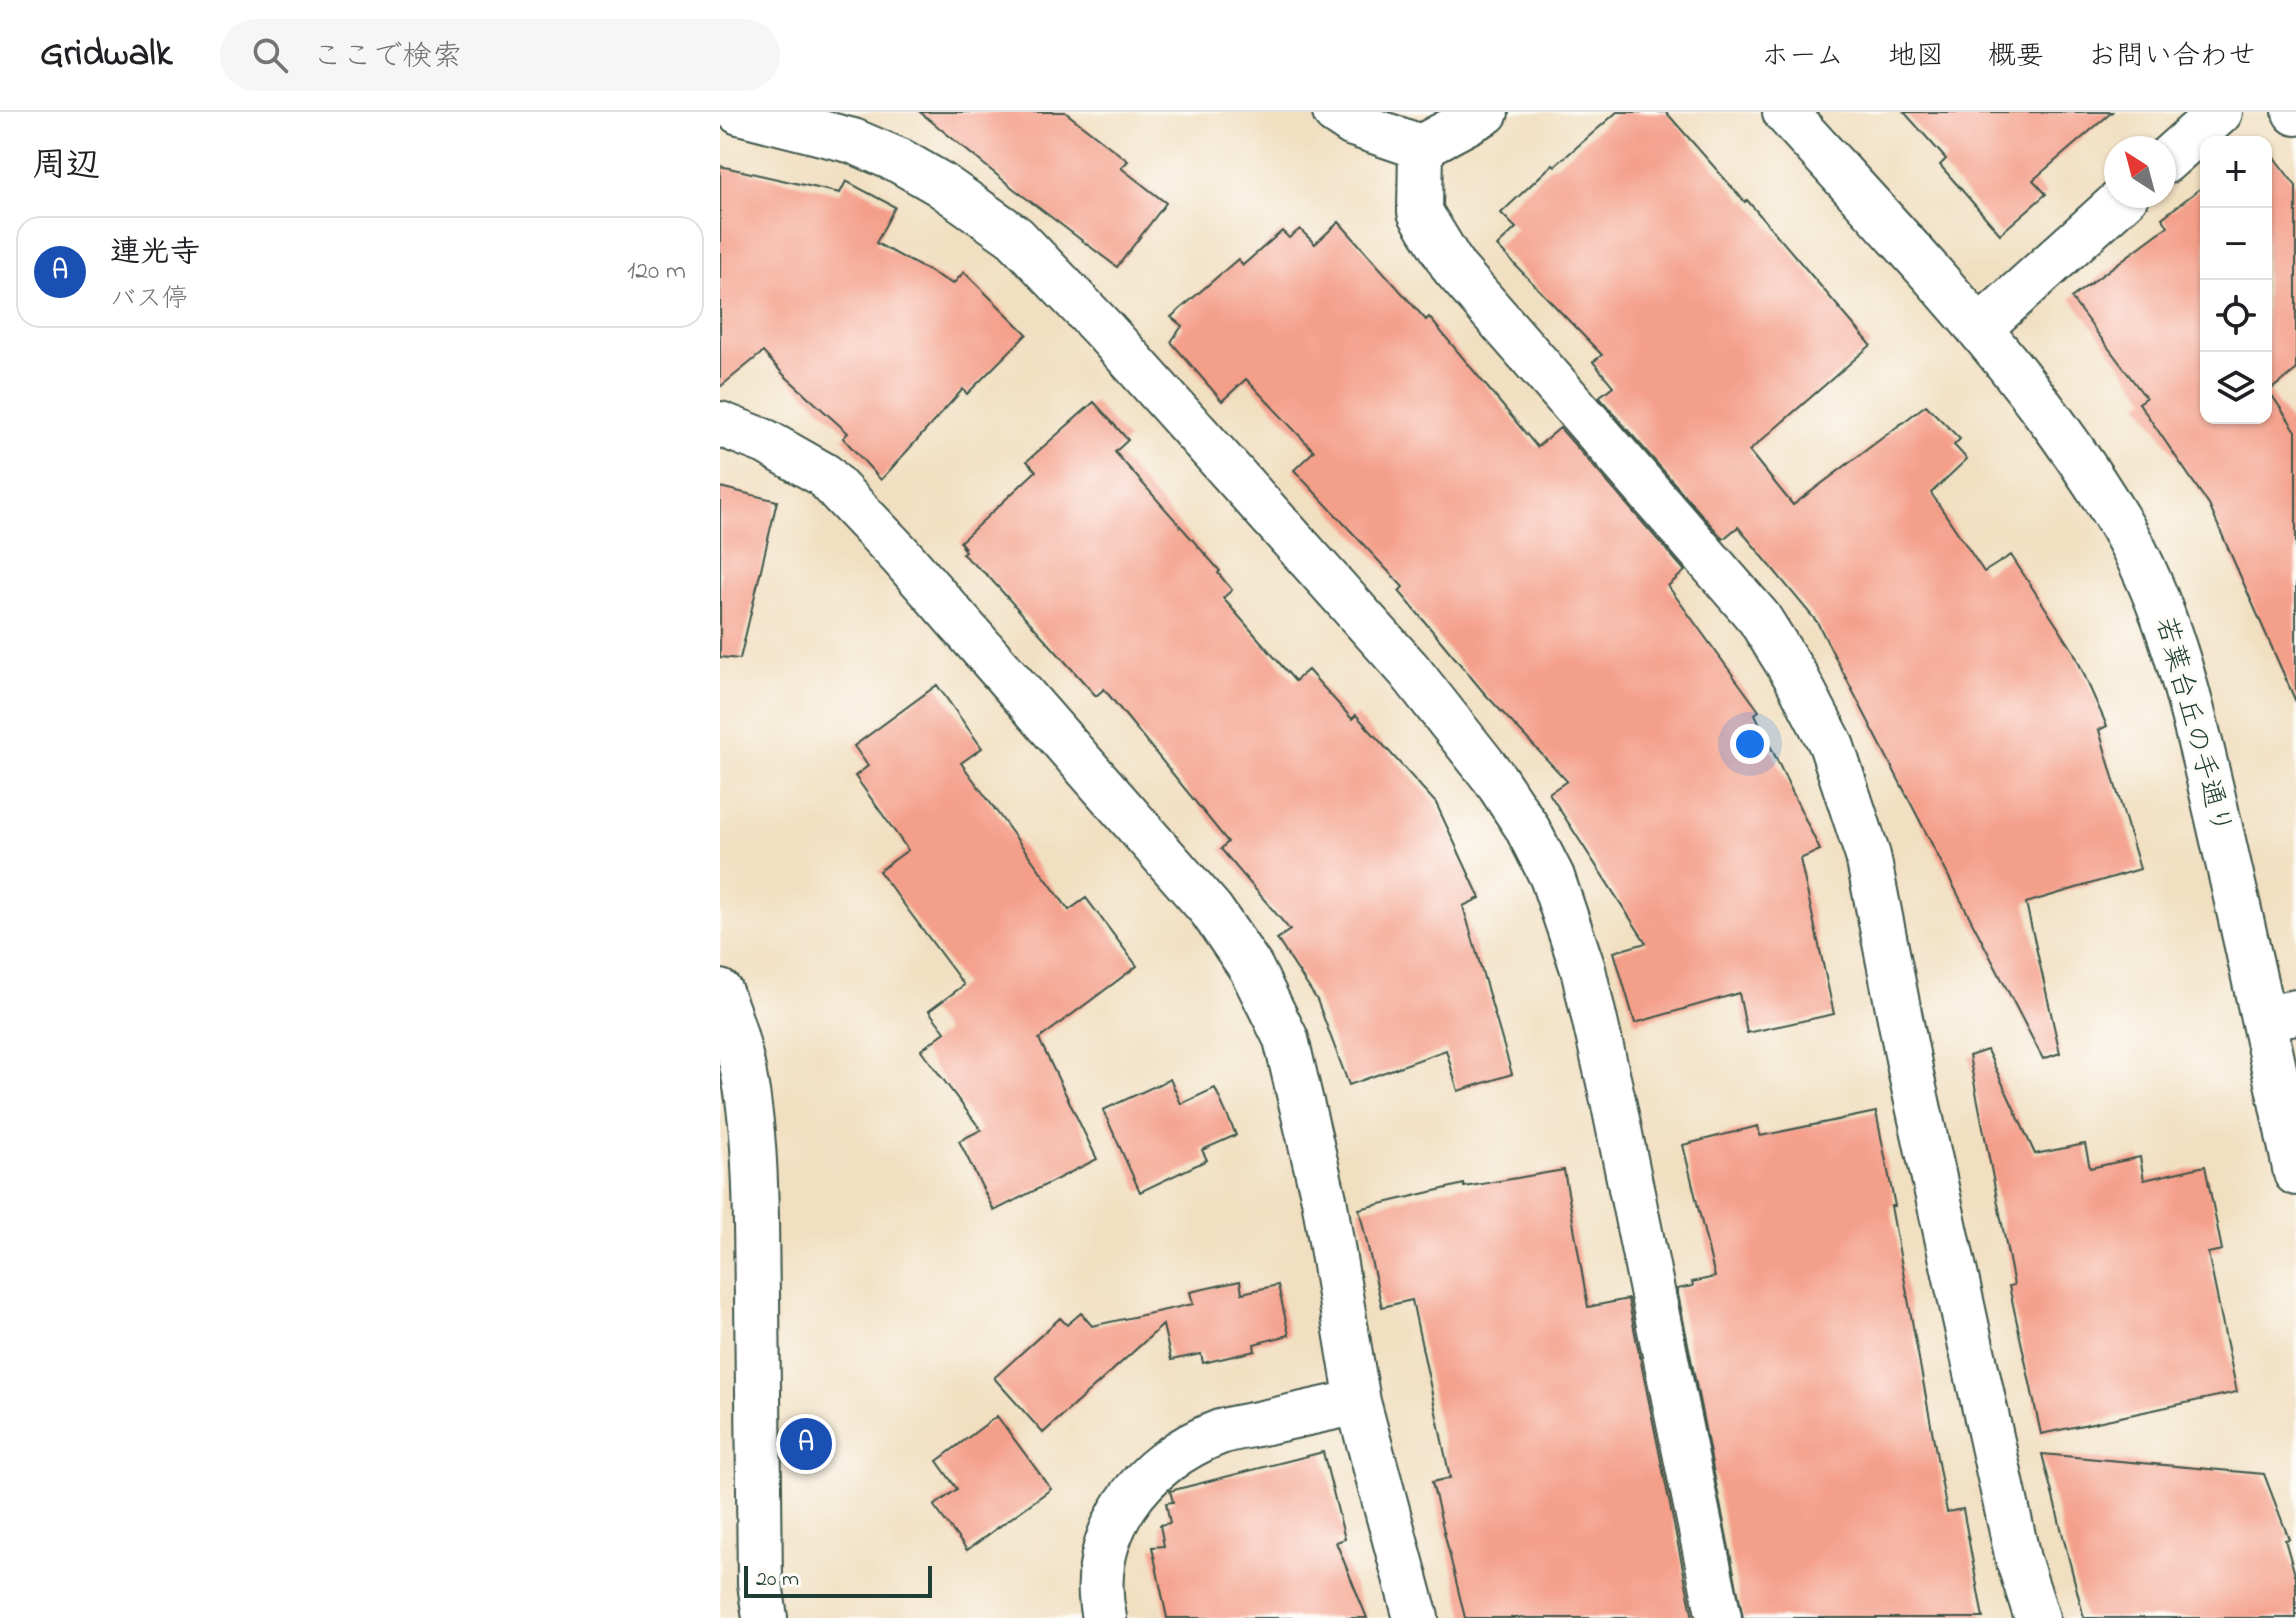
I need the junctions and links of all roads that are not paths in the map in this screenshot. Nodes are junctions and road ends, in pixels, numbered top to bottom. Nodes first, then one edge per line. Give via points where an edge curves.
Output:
1 (739, 112) edge
2 (1335, 112) edge
3 (1486, 112) edge
4 (1785, 112) edge
5 (2220, 112) edge
6 (1421, 147) junction
7 (2176, 151) edge
8 (2113, 208) edge
9 (1980, 328) junction
10 (720, 424) edge
11 (720, 992) edge
12 (2280, 1015) edge
13 (2296, 1173) edge
14 (1358, 1402) junction
15 (765, 1618) edge
16 (1104, 1618) edge
17 (1416, 1618) edge
18 (1719, 1618) edge
19 (2037, 1618) edge

1 - 18 street via 853,141 900,161 1015,237 1409,670 1526,826 1552,877 1583,969
2 - 6 street via 1353,124
3 - 6 street
4 - 9 street, 若葉台丘の手通り
5 - 7 street
6 - 19 street via 1420,212 1454,268 1759,618 1831,744 1868,856 2011,1528
8 - 9 street
9 - 12 street, 若葉台丘の手通り via 2053,421 2119,522 2159,606
10 - 14 street via 766,442 824,475 1211,910 1251,968 1286,1039 1324,1199
11 - 15 street via 745,1079 755,1155 760,1583
12 - 13 street, 若葉台丘の手通り
14 - 16 street via 1220,1432 1173,1456 1127,1498 1105,1545 1099,1594
14 - 17 street

